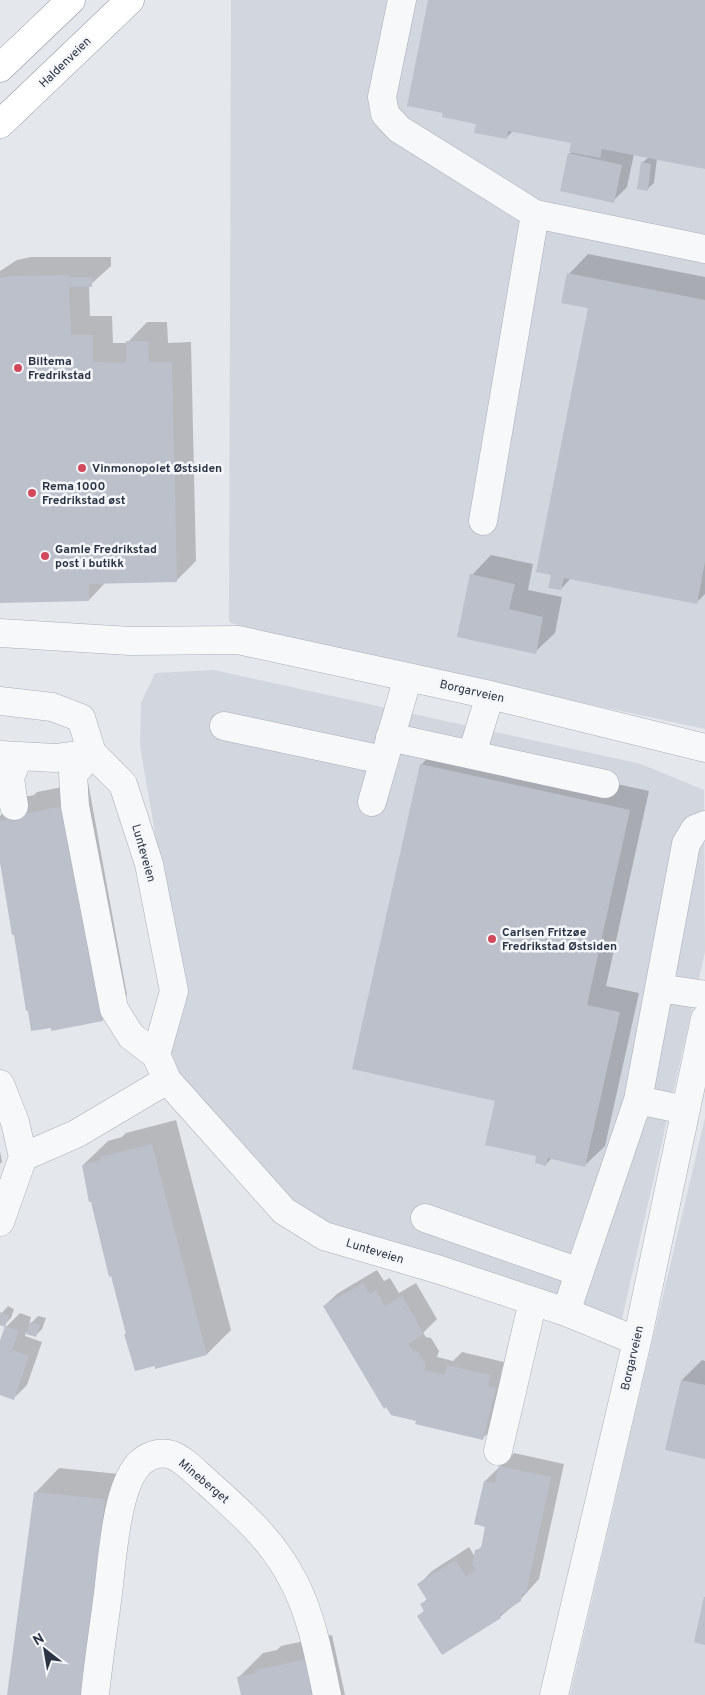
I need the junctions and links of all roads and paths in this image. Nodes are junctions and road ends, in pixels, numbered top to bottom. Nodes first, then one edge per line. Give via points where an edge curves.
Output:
1 (71, 0) edge
2 (130, 0) edge
3 (402, 0) edge
4 (0, 68) edge
5 (0, 124) edge
6 (535, 214) junction
7 (705, 249) edge
8 (483, 521) dead end
9 (0, 633) edge
10 (408, 677) junction
11 (490, 695) junction
12 (0, 701) edge
13 (224, 726) dead end
14 (386, 748) junction
15 (705, 748) edge
16 (92, 753) junction
17 (472, 754) junction
18 (10, 756) edge
19 (605, 784) dead end
20 (372, 802) dead end
21 (14, 806) dead end
22 (705, 825) edge
23 (658, 988) junction
24 (705, 995) edge
25 (705, 1019) edge
26 (156, 1055) junction
27 (167, 1080) junction
28 (0, 1084) edge
29 (638, 1100) junction
30 (686, 1110) junction
31 (23, 1157) junction
32 (425, 1218) dead end
33 (0, 1222) edge
34 (579, 1272) junction
35 (533, 1301) junction
36 (566, 1312) junction
37 (636, 1341) junction
38 (498, 1451) dead end
39 (95, 1695) edge
40 (327, 1695) edge
41 (554, 1695) edge

1 - 4 highway
2 - 5 highway, Haldenveien
3 - 6 street via 382,97 386,114 399,129
6 - 7 street
6 - 8 street
9 - 10 street, Borgarveien via 130,641 238,640
10 - 11 street, Borgarveien
10 - 14 street
11 - 15 street, Borgarveien
11 - 17 street
12 - 16 street, Lunteveien via 52,708 81,718
13 - 14 street
14 - 17 street
14 - 20 street
16 - 18 street via 56,758
16 - 26 street, Lunteveien via 123,784 149,864 174,991
16 - 26 street via 73,774 75,806 114,1009 131,1036
17 - 19 street
18 - 21 street
22 - 23 street via 695,829 686,844
23 - 24 street
23 - 29 street
25 - 30 street, Borgarveien
26 - 27 street, Lunteveien
27 - 31 street via 76,1134
27 - 35 street, Lunteveien via 284,1211 324,1236
28 - 31 street via 15,1122
29 - 30 street
29 - 34 street
30 - 37 street, Borgarveien
31 - 33 street
32 - 34 street
34 - 36 street
35 - 36 street, Lunteveien
35 - 38 street
36 - 37 street, Lunteveien
37 - 41 street, Borgarveien
39 - 40 street, Mineberget via 118,1515 138,1465 154,1454 163,1453 188,1466 254,1524 275,1548 295,1584 309,1620

